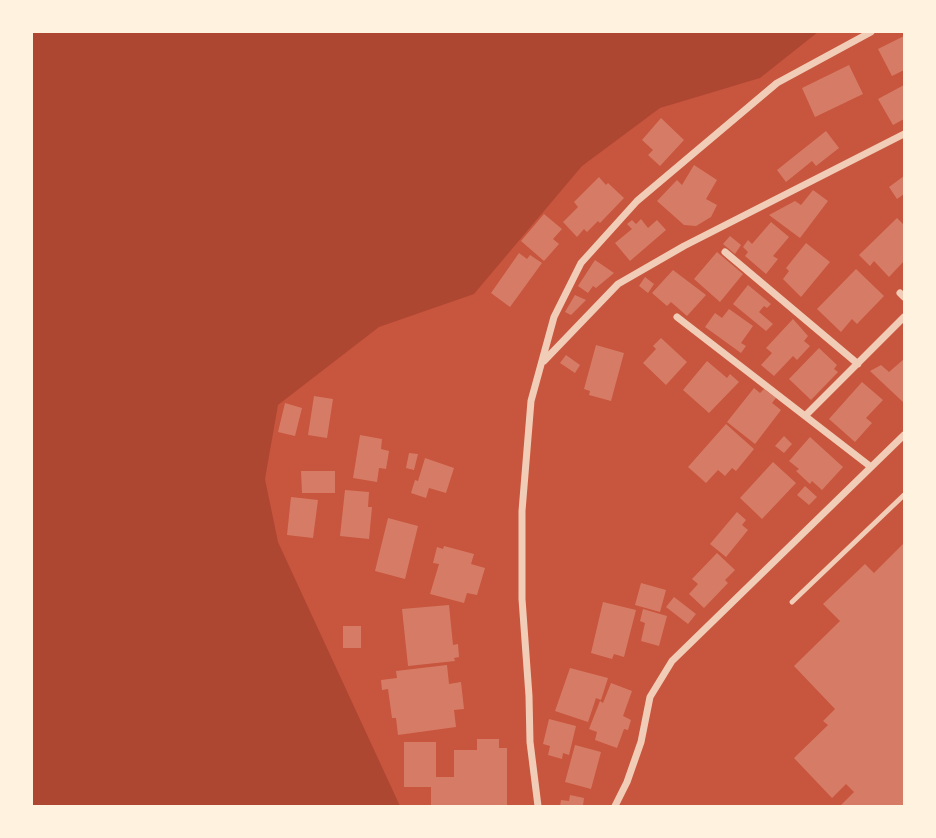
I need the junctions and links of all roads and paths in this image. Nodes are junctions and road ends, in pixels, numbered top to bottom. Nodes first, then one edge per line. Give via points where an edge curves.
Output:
1 (871, 32) edge
2 (905, 134) edge
3 (725, 252) dead end
4 (677, 317) dead end
5 (905, 317) edge
6 (542, 363) junction
7 (858, 364) junction
8 (805, 416) junction
9 (905, 435) edge
10 (871, 467) junction
11 (905, 495) edge
12 (793, 601) dead end
13 (538, 807) edge
14 (614, 807) edge

1 - 6 street via 777,83 637,201 581,263 554,317
2 - 6 street via 618,284
3 - 7 street
4 - 8 street
5 - 7 street
6 - 13 street via 531,401 522,511 522,599
7 - 8 street
8 - 10 street
9 - 10 street
10 - 14 street via 672,661 650,697 642,742
11 - 12 lane

